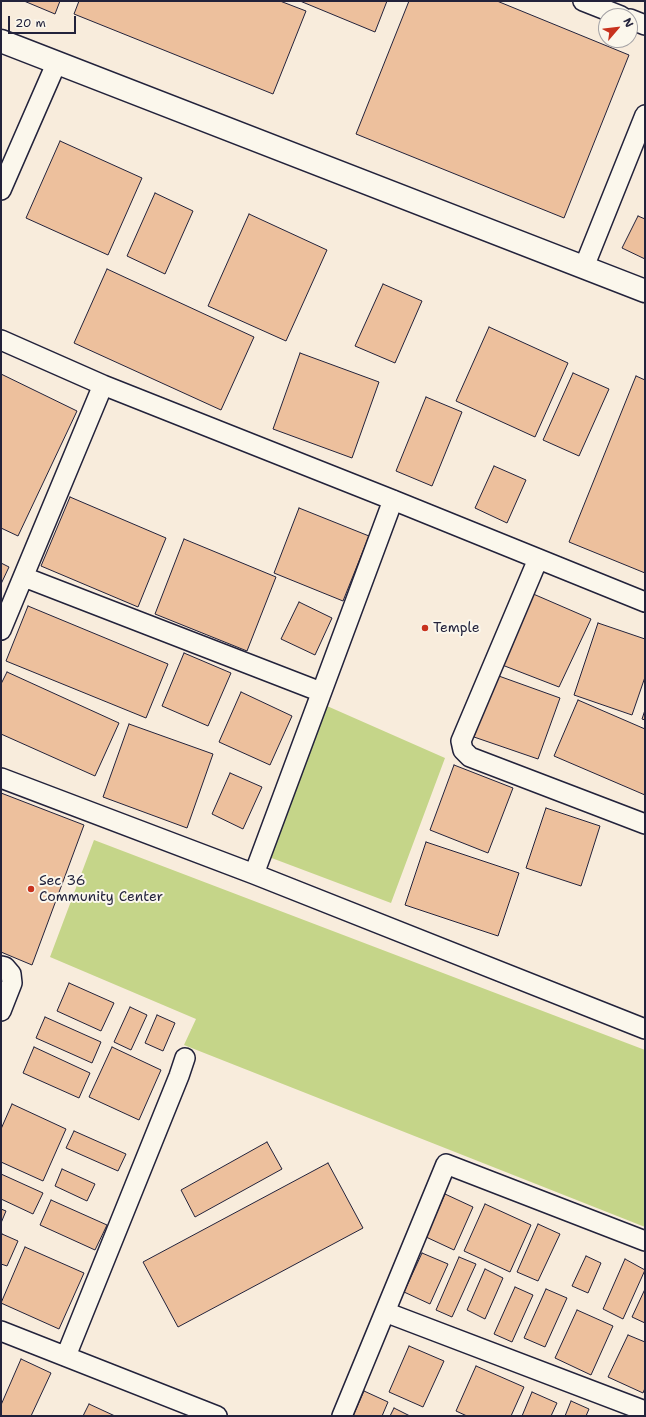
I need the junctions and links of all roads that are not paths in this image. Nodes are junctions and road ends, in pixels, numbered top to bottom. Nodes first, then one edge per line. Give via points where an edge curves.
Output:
1 (583, 1) edge
2 (601, 8) edge
3 (1, 41) edge
4 (56, 64) junction
5 (645, 115) edge
6 (1, 190) edge
7 (584, 267) junction
8 (645, 291) edge
9 (1, 340) edge
10 (103, 385) junction
11 (393, 500) junction
12 (538, 559) junction
13 (24, 577) junction
14 (645, 602) edge
15 (1, 630) edge
16 (321, 692) junction
17 (1, 778) edge
18 (645, 824) edge
19 (254, 874) junction
20 (1, 966) edge
21 (1, 1011) edge
22 (645, 1029) edge
23 (185, 1058) dead end
24 (645, 1241) edge
25 (385, 1312) junction
26 (1, 1331) edge
27 (66, 1356) junction
28 (645, 1411) edge
29 (217, 1416) edge
30 (342, 1416) edge

1 - 2 street
3 - 4 street
4 - 6 street
4 - 7 street
5 - 7 street
7 - 8 street
9 - 10 street
10 - 11 street
10 - 13 street
11 - 12 street
11 - 16 street
12 - 14 street
12 - 18 street via 461,740 463,750 470,757
13 - 15 street
13 - 16 street
16 - 19 street
17 - 19 street
19 - 22 street
20 - 21 street via 11,974 12,983
23 - 27 street
24 - 25 street via 446,1164
25 - 28 street
25 - 30 street
26 - 27 street
27 - 29 street

